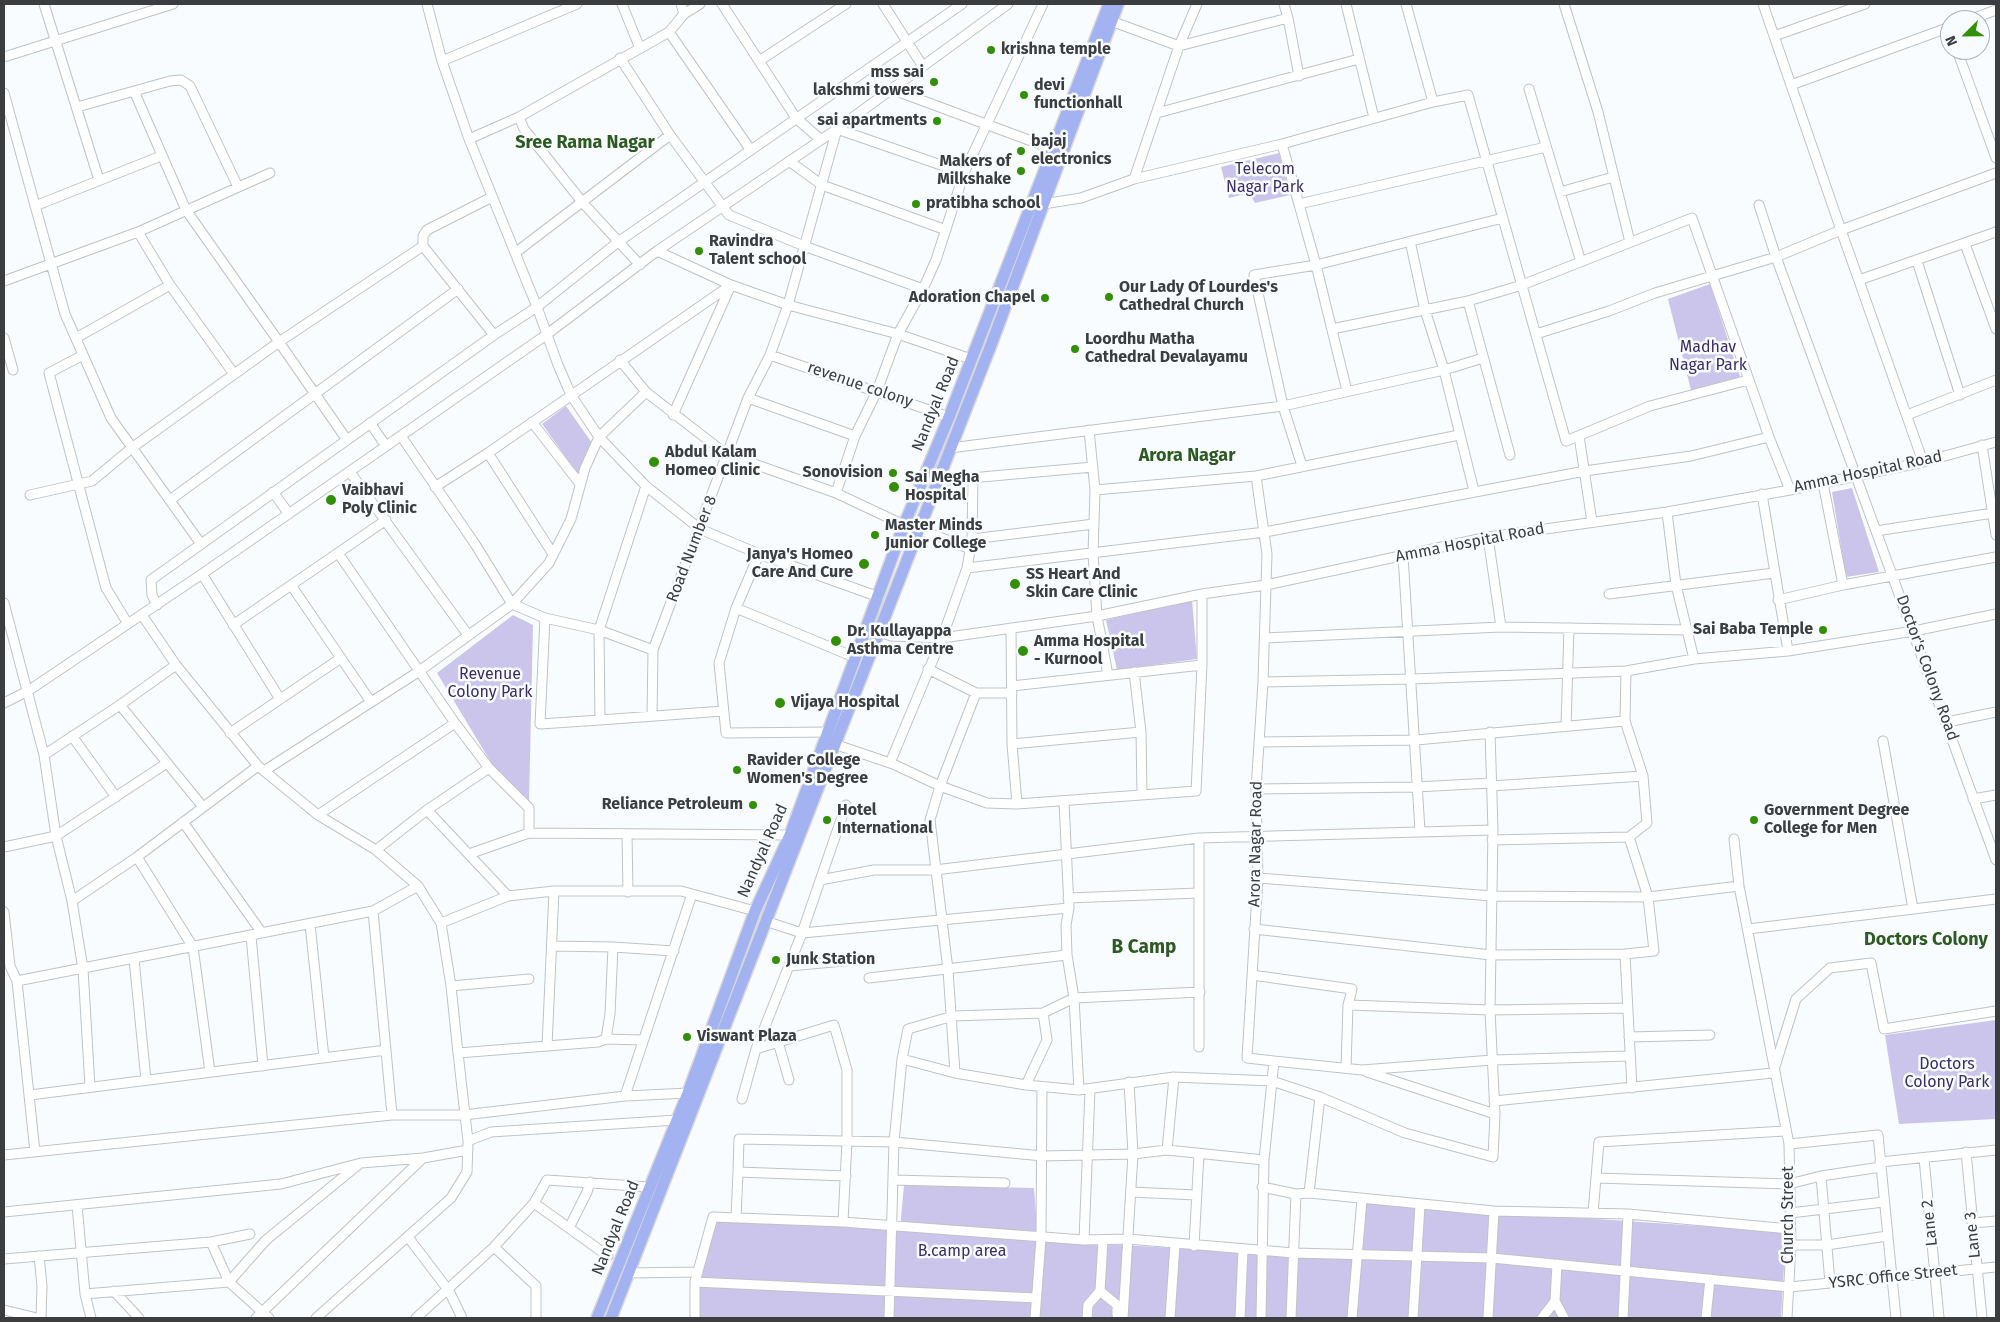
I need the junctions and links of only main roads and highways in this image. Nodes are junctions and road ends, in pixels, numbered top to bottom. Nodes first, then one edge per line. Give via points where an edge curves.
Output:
1 (1109, 4) edge
2 (1118, 4) edge
3 (596, 1318) edge
4 (611, 1318) edge

1 - 3 main road, Nandyal Road via 904,525 790,835 755,911 688,1092
2 - 4 main road, Nandyal Road via 950,448

